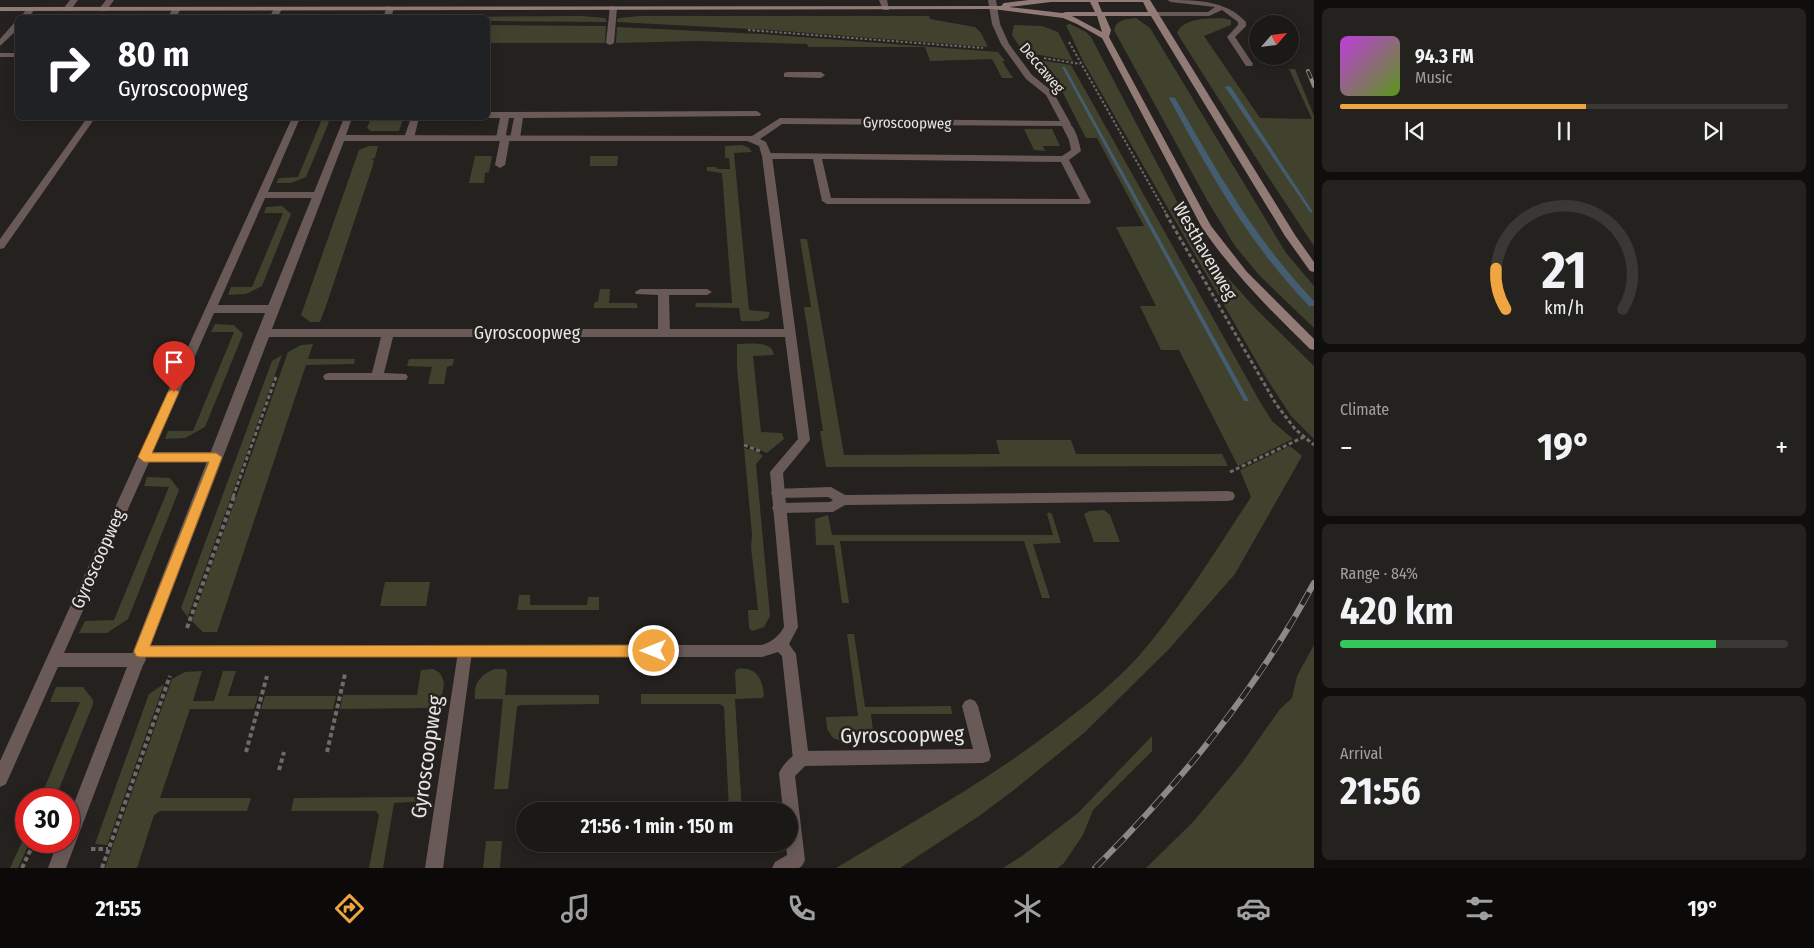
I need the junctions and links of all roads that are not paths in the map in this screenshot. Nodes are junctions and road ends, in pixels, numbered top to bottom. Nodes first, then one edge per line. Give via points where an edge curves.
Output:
1 (74, 0) edge
2 (110, 0) edge
3 (1051, 0) edge
4 (1093, 0) edge
5 (1147, 0) edge
6 (1171, 0) edge
7 (884, 4) edge
8 (992, 4) edge
9 (1222, 4) edge
10 (610, 5) edge
11 (390, 8) junction
12 (0, 9) edge
13 (31, 9) junction
14 (67, 9) junction
15 (103, 9) junction
16 (177, 9) junction
17 (278, 9) junction
18 (1056, 14) junction
19 (1099, 14) junction
20 (1153, 14) junction
21 (26, 15) edge
22 (173, 15) edge
23 (275, 15) edge
24 (388, 15) edge
25 (15, 27) edge
26 (1105, 37) junction
27 (610, 43) dead end
28 (0, 44) edge
29 (0, 55) edge
30 (15, 55) edge
31 (1249, 64) dead end
32 (787, 75) dead end
33 (821, 75) dead end
34 (757, 114) dead end
35 (490, 115) edge
36 (505, 115) junction
37 (519, 115) junction
38 (90, 120) edge
39 (295, 120) edge
40 (347, 120) edge
41 (414, 120) edge
42 (1066, 124) junction
43 (340, 138) junction
44 (409, 138) junction
45 (507, 138) junction
46 (754, 140) junction
47 (767, 156) junction
48 (817, 158) junction
49 (1064, 159) junction
50 (500, 166) dead end
51 (261, 195) junction
52 (318, 195) junction
53 (0, 246) edge
54 (1314, 269) edge
55 (640, 292) dead end
56 (663, 292) junction
57 (707, 292) dead end
58 (210, 309) junction
59 (272, 309) junction
60 (791, 332) junction
61 (263, 333) junction
62 (388, 333) junction
63 (664, 333) junction
64 (1314, 346) edge
65 (329, 377) dead end
66 (377, 377) junction
67 (402, 377) dead end
68 (144, 457) junction
69 (216, 457) junction
70 (778, 493) junction
71 (1228, 496) road end
72 (842, 500) junction
73 (779, 508) junction
74 (780, 644) junction
75 (465, 652) junction
76 (139, 656) junction
77 (53, 660) junction
78 (970, 706) dead end
79 (801, 759) junction
80 (0, 779) edge
81 (80, 809) edge
82 (63, 853) edge
83 (57, 868) edge
84 (434, 868) edge
85 (781, 868) edge

1 - 14 street
2 - 15 street
3 - 4 street
3 - 8 street
4 - 5 street
4 - 19 street, Westhavenweg
5 - 20 street
6 - 9 street
7 - 8 street
7 - 10 street
8 - 18 street
8 - 42 street, Deccaweg via 996,24 1010,52 1029,77 1050,94
9 - 20 street via 1208,14
9 - 31 street via 1242,22 1231,37
10 - 11 street
10 - 27 street
11 - 17 street
11 - 24 street
12 - 13 street
13 - 14 street
13 - 21 street
14 - 15 street
15 - 16 street
16 - 17 street
16 - 22 street
17 - 23 street
18 - 19 street
18 - 26 street via 1080,22
19 - 20 street
19 - 26 street, Westhavenweg via 1107,30
20 - 54 street via 1290,236
25 - 28 street
26 - 64 street, Westhavenweg via 1221,250 1253,288
29 - 30 street
32 - 33 street
34 - 37 street
35 - 36 street
36 - 37 street
36 - 45 street
37 - 45 street
38 - 53 street
39 - 51 street, Gyroscoopweg
40 - 43 street
41 - 44 street
42 - 46 street, Gyroscoopweg via 780,121
42 - 49 street, Deccaweg via 1076,151
43 - 44 street
43 - 52 street
44 - 45 street
45 - 46 street
45 - 50 street
46 - 47 street via 762,144
47 - 48 street
47 - 60 street
48 - 49 street
48 - 49 street via 827,201 1086,202
51 - 52 street
51 - 58 street, Gyroscoopweg
52 - 59 street
55 - 56 street
56 - 57 street
56 - 63 street
58 - 59 street
58 - 68 street, Gyroscoopweg
59 - 61 street
60 - 63 street, Gyroscoopweg
60 - 70 street via 804,440 776,472
61 - 62 street, Gyroscoopweg
61 - 69 street
62 - 63 street, Gyroscoopweg
62 - 66 street
65 - 66 street
66 - 67 street
68 - 69 street
68 - 77 street, Gyroscoopweg
69 - 76 street
70 - 72 street via 831,492
70 - 73 street
71 - 72 street
72 - 73 street via 833,507
73 - 74 street via 792,627
74 - 75 street via 762,651
74 - 79 street via 790,654
75 - 76 street via 179,651
75 - 84 street, Gyroscoopweg
76 - 77 street
76 - 81 street
77 - 80 street, Gyroscoopweg
78 - 79 street, Gyroscoopweg via 983,756
79 - 85 street via 787,773 796,860
82 - 83 street

